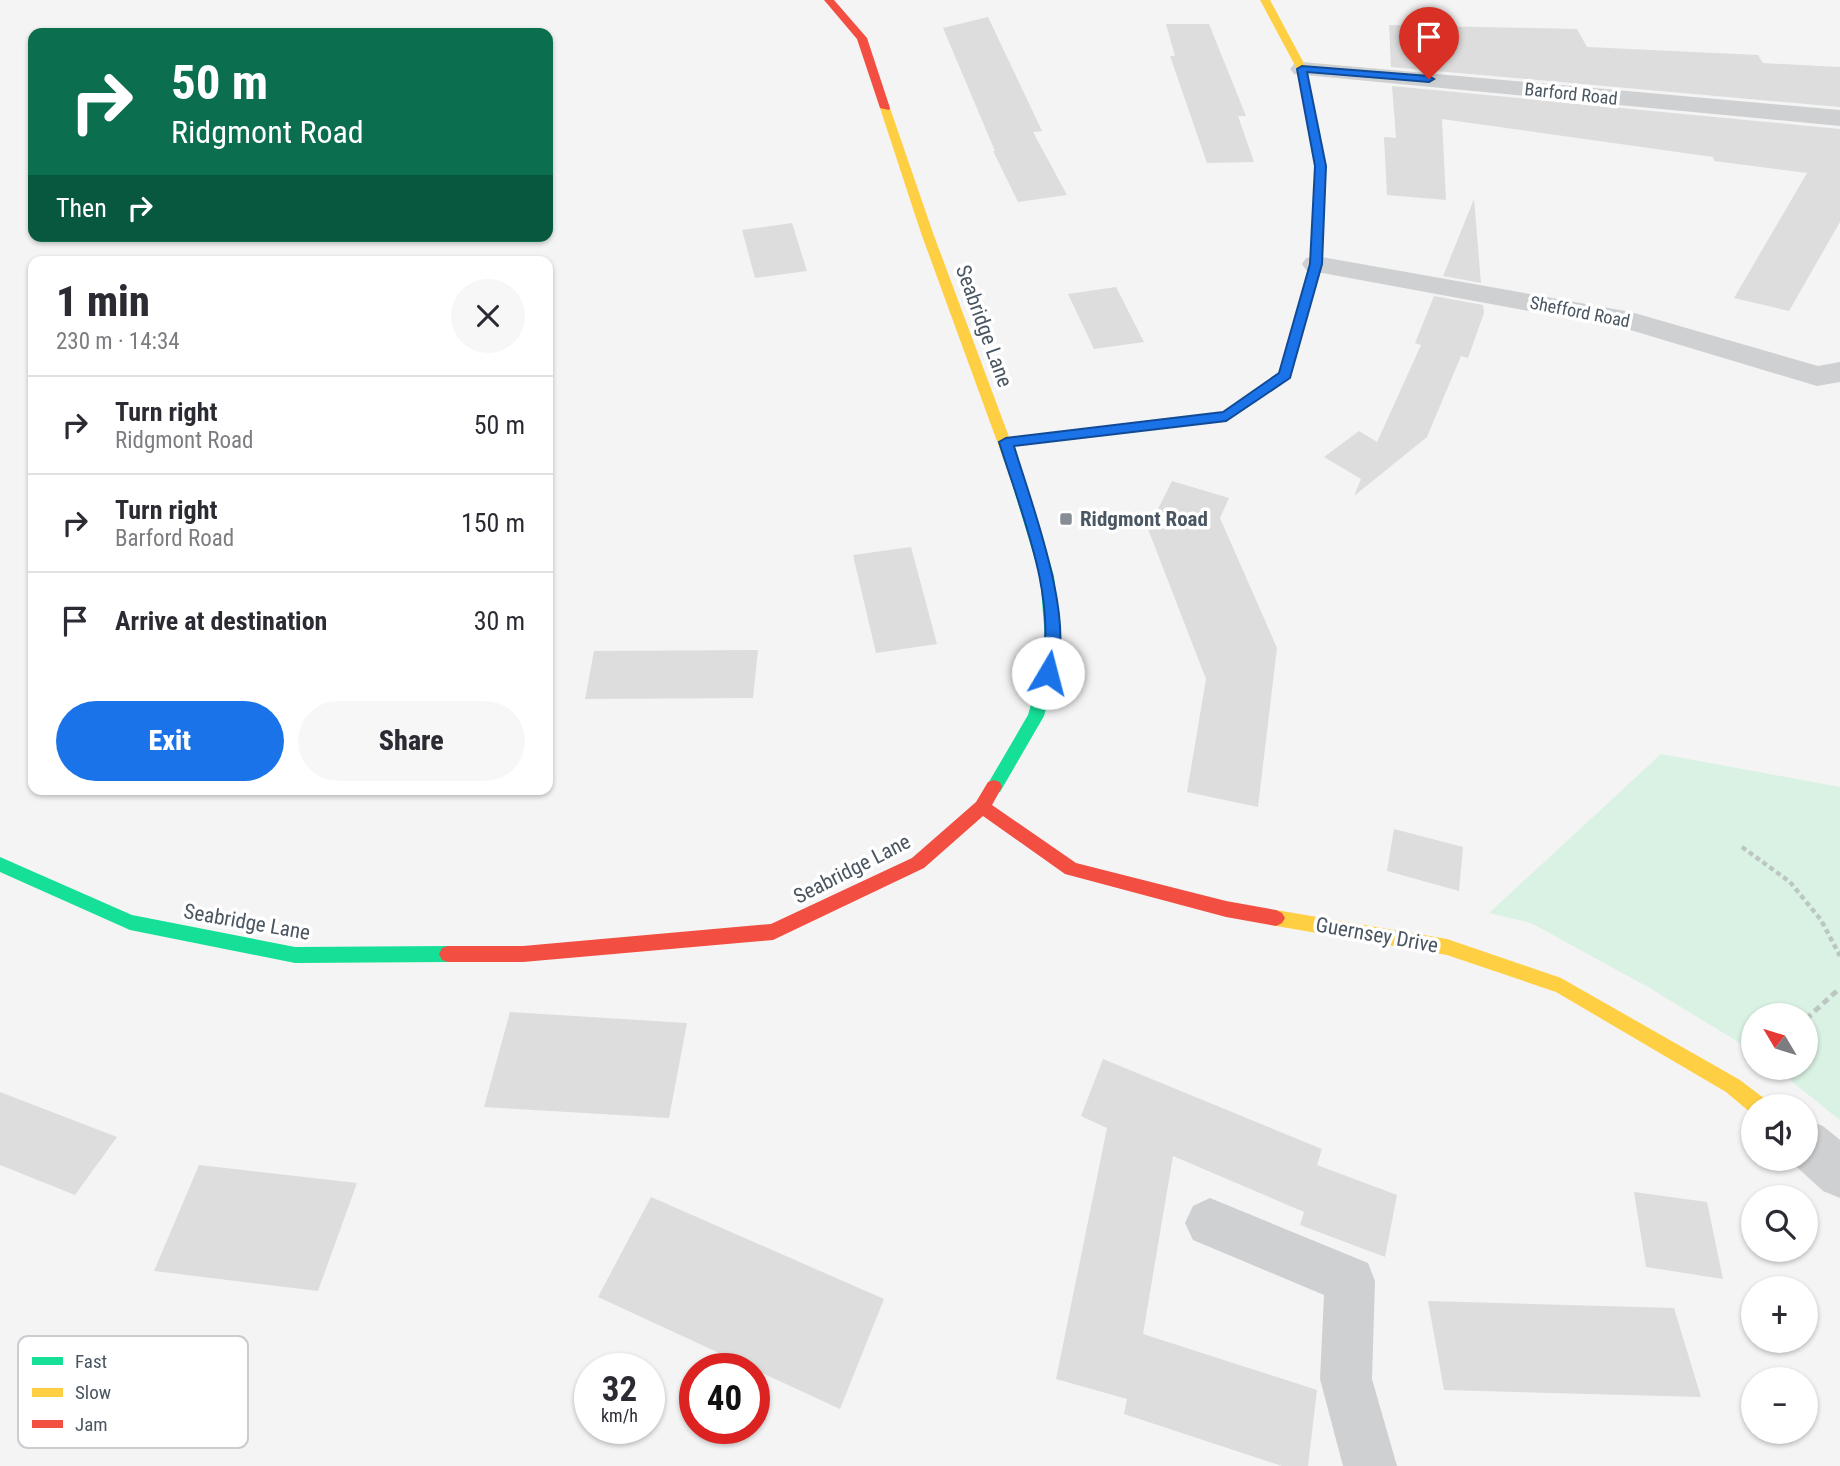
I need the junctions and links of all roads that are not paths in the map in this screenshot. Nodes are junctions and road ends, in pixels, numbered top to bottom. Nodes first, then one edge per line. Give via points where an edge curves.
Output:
1 (829, 0) edge
2 (1265, 0) edge
3 (1302, 69) junction
4 (1840, 118) edge
5 (1316, 264) junction
6 (1840, 372) edge
7 (1006, 442) junction
8 (982, 807) junction
9 (0, 864) edge
10 (1742, 1094) edge
11 (1818, 1152) edge
12 (1840, 1174) edge
13 (1210, 1223) dead end
14 (1370, 1466) edge

1 - 7 street, Seabridge Lane via 862,38
2 - 3 street
3 - 4 street, Barford Road
3 - 5 street via 1320,166
5 - 6 street, Shefford Road via 1631,321 1817,376
5 - 7 street via 1285,375 1226,416
7 - 8 street, Seabridge Lane via 1047,576 1054,651 1036,716
8 - 9 street, Seabridge Lane via 918,863 773,932 523,954 295,955 130,922
8 - 10 street, Guernsey Drive via 1070,869 1226,908 1447,947 1561,986
11 - 12 street
13 - 14 street via 1350,1281 1346,1378

